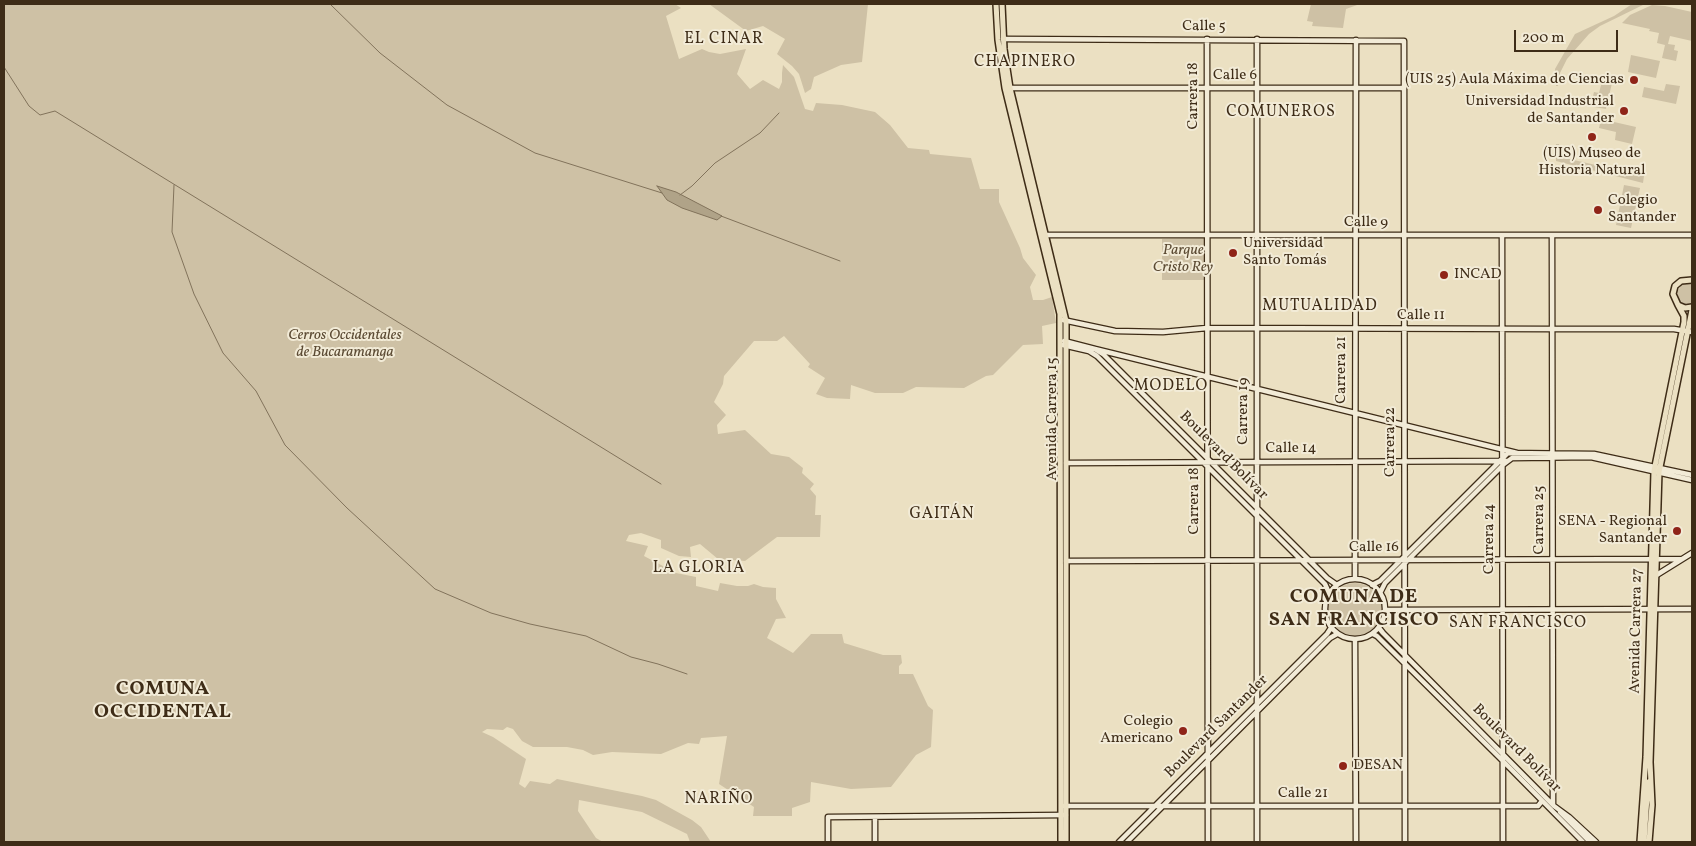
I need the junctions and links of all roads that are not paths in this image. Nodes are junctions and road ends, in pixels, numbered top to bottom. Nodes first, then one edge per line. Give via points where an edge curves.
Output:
1 (996, 4) edge
2 (1002, 4) edge
3 (1003, 39) junction
4 (1207, 39) junction
5 (1257, 39) junction
6 (1356, 40) junction
7 (1404, 41) joint
8 (1008, 88) junction
9 (1207, 88) junction
10 (1257, 88) junction
11 (1356, 88) junction
12 (1404, 88) junction
13 (1043, 235) junction
14 (1207, 235) junction
15 (1257, 235) junction
16 (1355, 235) junction
17 (1404, 235) junction
18 (1502, 235) junction
19 (1552, 235) junction
20 (1692, 235) edge
21 (1692, 280) edge
22 (1678, 305) junction
23 (1692, 309) edge
24 (1063, 320) junction
25 (1207, 328) junction
26 (1256, 328) junction
27 (1355, 328) junction
28 (1404, 328) junction
29 (1502, 328) junction
30 (1551, 328) junction
31 (1687, 331) edge
32 (1063, 343) junction
33 (1095, 349) junction
34 (1207, 377) junction
35 (1256, 388) junction
36 (1355, 413) junction
37 (1404, 425) junction
38 (1502, 450) junction
39 (1552, 455) junction
40 (1507, 459) junction
41 (1486, 461) junction
42 (1207, 462) junction
43 (1256, 462) junction
44 (1355, 462) junction
45 (1404, 462) junction
46 (1066, 463) junction
47 (1490, 470) junction
48 (1657, 470) junction
49 (1692, 475) edge
50 (1692, 480) edge
51 (1256, 507) junction
52 (1256, 516) junction
53 (1692, 553) edge
54 (1653, 559) junction
55 (1682, 559) junction
56 (1301, 560) junction
57 (1310, 560) junction
58 (1355, 560) junction
59 (1404, 560) junction
60 (1503, 560) junction
61 (1552, 560) junction
62 (1066, 561) junction
63 (1207, 561) junction
64 (1256, 561) junction
65 (1655, 576) junction
66 (1355, 579) junction
67 (1337, 585) junction
68 (1372, 585) junction
69 (1380, 592) junction
70 (1329, 593) junction
71 (1503, 609) junction
72 (1552, 609) junction
73 (1652, 609) junction
74 (1692, 609) edge
75 (1385, 610) junction
76 (1404, 610) junction
77 (1331, 628) junction
78 (1379, 628) junction
79 (1337, 634) junction
80 (1373, 634) junction
81 (1355, 640) junction
82 (1404, 654) junction
83 (1404, 662) junction
84 (1256, 705) junction
85 (1257, 711) junction
86 (1461, 719) junction
87 (1454, 720) dead end
88 (1503, 753) junction
89 (1208, 754) junction
90 (1208, 760) junction
91 (1503, 760) junction
92 (1650, 764) junction
93 (1542, 801) junction
94 (1554, 805) junction
95 (1063, 806) junction
96 (1155, 806) junction
97 (1162, 806) junction
98 (1208, 806) junction
99 (1257, 806) junction
100 (1356, 806) junction
101 (1405, 806) junction
102 (1503, 806) junction
103 (1063, 815) junction
104 (875, 817) junction
105 (828, 842) edge
106 (875, 842) edge
107 (1061, 842) edge
108 (1066, 842) edge
109 (1119, 842) edge
110 (1127, 842) edge
111 (1208, 842) edge
112 (1257, 842) edge
113 (1356, 842) edge
114 (1405, 842) edge
115 (1503, 842) edge
116 (1583, 842) edge
117 (1590, 842) edge
118 (1596, 842) edge
119 (1640, 842) edge
120 (1644, 842) edge
121 (1649, 842) edge

1 - 8 main road, Avenida Carrera 15 via 998,46
2 - 3 main road, Avenida Carrera 15
3 - 4 street, Calle 5
3 - 8 main road, Avenida Carrera 15
4 - 5 street, Calle 5
4 - 9 street, Carrera 18
5 - 6 street, Calle 5
5 - 10 street, Carrera 19
6 - 7 street, Calle 5
6 - 11 street, Carrera 21
7 - 12 street, Carrera 22
8 - 9 street, Calle 6
8 - 13 main road, Avenida Carrera 15
9 - 10 street, Calle 6
9 - 14 street, Carrera 18
10 - 11 street, Calle 6
10 - 15 street, Carrera 19
11 - 12 street, Calle 6
11 - 16 street, Carrera 21
12 - 17 street, Carrera 22
13 - 14 street, Calle 9
13 - 24 main road, Avenida Carrera 15
14 - 15 street, Calle 9
14 - 25 street, Carrera 18
15 - 16 street, Calle 9
15 - 26 street, Carrera 19
16 - 17 street, Calle 9
16 - 27 street, Carrera 21
17 - 18 street, Calle 9
17 - 28 street, Carrera 22
18 - 19 street, Calle 9
18 - 29 street, Carrera 24
19 - 20 street, Calle 9
19 - 30 street, Carrera 25
21 - 22 main road, Avenida Carrera 27 via 1684,280 1675,286 1674,298
22 - 23 main road
22 - 31 main road, Avenida Carrera 27
23 - 31 main road, Avenida Carrera 27
24 - 25 street, Calle 11 via 1115,331
24 - 32 main road, Avenida Carrera 15
25 - 26 street, Calle 11
25 - 34 street, Carrera 18
26 - 27 street, Calle 11
26 - 35 street, Carrera 19
27 - 28 street, Calle 11
27 - 36 street, Carrera 21
28 - 29 street, Calle 11
28 - 37 street, Carrera 22
29 - 30 street, Calle 11
29 - 38 street, Carrera 24
30 - 31 street, Calle 11
30 - 39 street, Carrera 25
31 - 48 main road, Avenida Carrera 27
32 - 33 street, Boulevard Bolívar
32 - 42 street, Boulevard Bolívar via 1096,356
32 - 46 main road, Avenida Carrera 15
32 - 95 main road, Avenida Carrera 15
33 - 34 street
33 - 42 street, Boulevard Bolívar
34 - 35 street
34 - 42 street, Carrera 18
35 - 36 street
35 - 43 street, Carrera 19
36 - 37 street
36 - 44 street, Carrera 21
37 - 38 street
37 - 45 street, Carrera 22
38 - 40 street
38 - 40 street, Carrera 24
39 - 40 street
39 - 48 street via 1594,454
39 - 61 street, Carrera 25
40 - 41 street, Calle 14
40 - 47 street
40 - 59 street
40 - 60 street, Carrera 24
41 - 45 street, Calle 14
41 - 47 street
42 - 43 street, Calle 14
42 - 46 street, Calle 14
42 - 51 street, Boulevard Bolívar
42 - 52 street, Boulevard Bolívar
42 - 63 street, Carrera 18
43 - 44 street, Calle 14
43 - 51 street, Carrera 19
44 - 45 street, Calle 14
44 - 58 street, Carrera 21
45 - 59 street, Carrera 22
46 - 62 main road, Avenida Carrera 15
47 - 59 street
48 - 49 street
48 - 50 street
48 - 54 main road, Avenida Carrera 27
51 - 52 street, Carrera 19
51 - 57 street, Boulevard Bolívar
52 - 56 street, Boulevard Bolívar
52 - 64 street, Carrera 19
53 - 55 street
54 - 55 street, Calle 16
54 - 61 street, Calle 16
54 - 65 main road, Avenida Carrera 27
54 - 73 main road, Avenida Carrera 27
55 - 65 street
56 - 57 street, Calle 16
56 - 64 street, Calle 16
56 - 70 street, Boulevard Bolívar via 1327,586
57 - 58 street, Calle 16
57 - 67 street, Boulevard Bolívar
58 - 59 street, Calle 16
58 - 66 street, Carrera 21
59 - 60 street, Calle 16
59 - 68 street
59 - 69 street
59 - 76 street, Carrera 22
60 - 61 street, Calle 16
60 - 71 street, Carrera 24
61 - 72 street, Carrera 25
62 - 63 street, Calle 16
62 - 95 main road, Avenida Carrera 15
63 - 64 street, Calle 16
63 - 89 street, Carrera 18
64 - 84 street, Carrera 19
65 - 73 main road, Avenida Carrera 27
66 - 67 street
66 - 68 street
67 - 70 street
68 - 69 street
69 - 75 street
70 - 77 street via 1324,609
71 - 72 street
71 - 76 street
71 - 88 street, Carrera 24
72 - 73 street
72 - 94 street, Carrera 25
73 - 74 street
73 - 92 main road, Avenida Carrera 27
73 - 119 main road, Avenida Carrera 27
75 - 76 street
75 - 78 street
76 - 82 street, Carrera 22
77 - 79 street
77 - 84 street, Boulevard Santander
78 - 80 street
78 - 82 street, Boulevard Bolívar
79 - 81 street
79 - 85 street, Boulevard Santander
80 - 81 street
80 - 83 street, Boulevard Bolívar
81 - 100 street
82 - 83 street, Carrera 22
82 - 88 street, Boulevard Bolívar
83 - 86 street, Boulevard Bolívar
83 - 101 street, Carrera 22
84 - 85 street, Carrera 19
84 - 89 street, Boulevard Santander
85 - 90 street, Boulevard Santander
85 - 99 street, Carrera 19
86 - 87 street
86 - 91 street, Boulevard Bolívar
88 - 91 street, Carrera 24
88 - 94 street, Boulevard Bolívar
89 - 90 street, Carrera 18
89 - 96 street, Boulevard Santander
90 - 97 street, Boulevard Santander
90 - 98 street, Carrera 18
91 - 93 street, Boulevard Bolívar
91 - 102 street, Carrera 24
92 - 120 main road
92 - 121 main road, Avenida Carrera 27 via 1652,805
93 - 102 street, Calle 21 via 1538,806
93 - 116 street, Boulevard Bolívar
94 - 117 street
94 - 118 street, Boulevard Bolívar
95 - 96 street, Calle 21
95 - 103 main road, Avenida Carrera 15
96 - 97 street, Calle 21
96 - 109 street, Boulevard Santander
97 - 98 street, Calle 21
97 - 110 street, Boulevard Santander
98 - 99 street, Calle 21
98 - 111 street, Carrera 18
99 - 100 street, Calle 21
99 - 112 street, Carrera 19
100 - 101 street, Calle 21
100 - 113 street
101 - 102 street, Calle 21
101 - 114 street, Carrera 22
102 - 115 street, Carrera 24
103 - 104 street
103 - 107 main road, Avenida Carrera 15
103 - 108 main road, Avenida Carrera 15
104 - 105 street via 828,818
104 - 106 street

